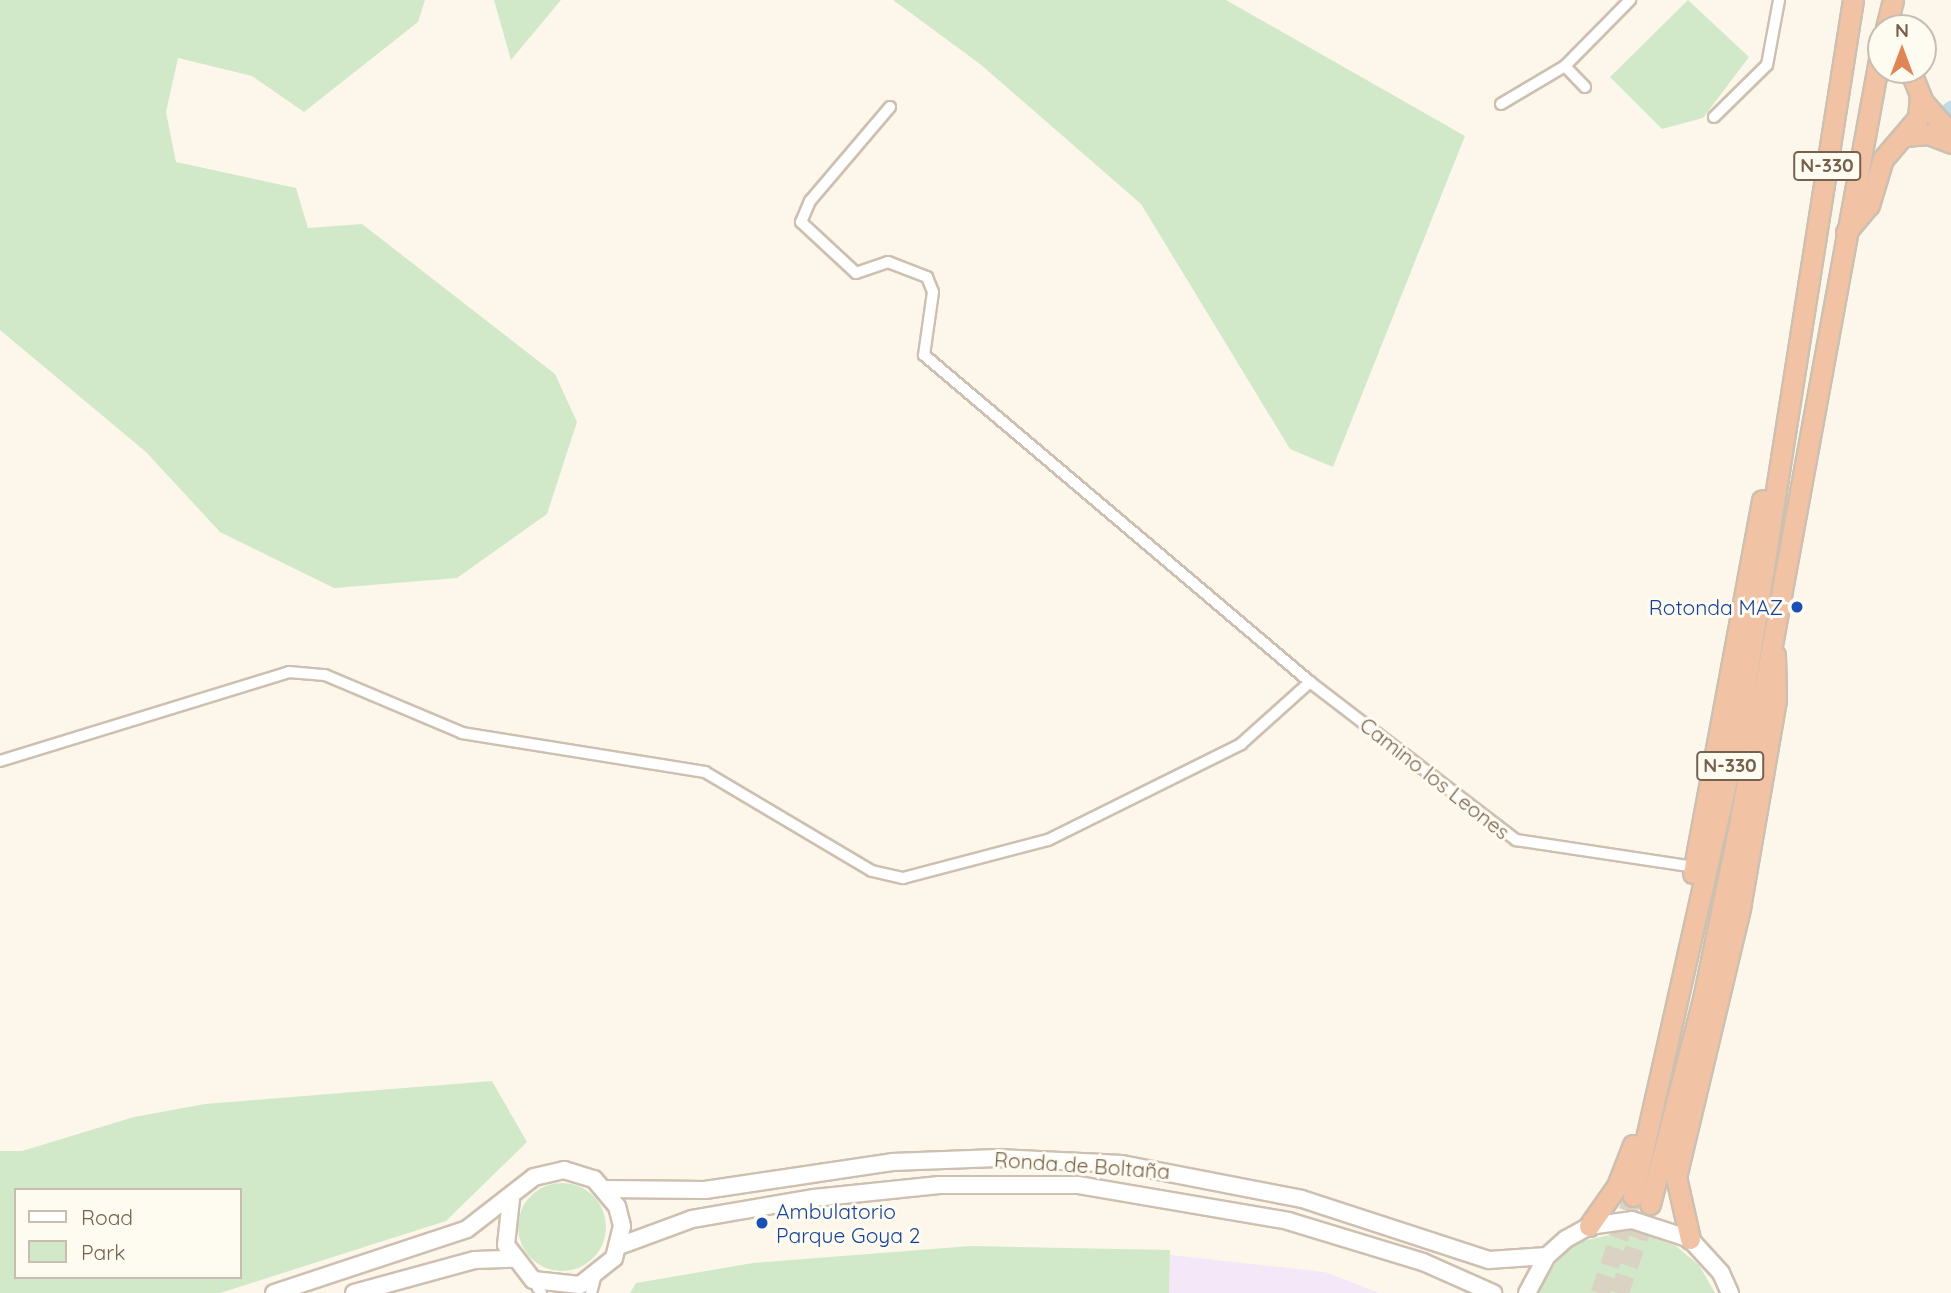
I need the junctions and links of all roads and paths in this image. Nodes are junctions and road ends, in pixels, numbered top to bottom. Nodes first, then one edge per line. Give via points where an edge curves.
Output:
1 (1630, 0) edge
2 (1779, 0) edge
3 (1853, 0) edge
4 (1565, 66) junction
5 (1874, 84) edge
6 (1915, 84) edge
7 (1585, 87) dead end
8 (1920, 96) junction
9 (1502, 104) dead end
10 (890, 107) dead end
11 (1714, 117) dead end
12 (1951, 134) edge
13 (1905, 136) junction
14 (1951, 143) edge
15 (1844, 234) junction
16 (1801, 332) junction
17 (1774, 635) junction
18 (1310, 682) junction
19 (0, 761) edge
20 (1694, 867) junction
21 (607, 1189) junction
22 (511, 1199) junction
23 (1589, 1226) junction
24 (1690, 1239) junction
25 (619, 1245) junction
26 (1547, 1256) junction
27 (512, 1259) junction
28 (537, 1286) edge
29 (593, 1286) edge
30 (274, 1293) edge
31 (354, 1293) edge
32 (1493, 1293) edge
33 (1527, 1293) edge
34 (1730, 1293) edge

1 - 4 street
2 - 11 street via 1767,65
3 - 16 highway, N-330
4 - 7 street
4 - 9 street
5 - 15 highway, N-330
6 - 8 highway
8 - 12 highway
8 - 13 highway via 1918,118
10 - 18 street, Camino los Leones via 810,201 801,222 807,233 856,273 887,261 909,265 927,277 933,292 924,355
13 - 14 highway via 1928,134
13 - 15 highway via 1883,159 1869,205
15 - 17 highway, N-330
16 - 17 highway, N-330 via 1739,726 1641,1200 1703,999
16 - 20 highway via 1783,378
17 - 24 highway via 1776,700 1752,839 1676,1177
18 - 19 street via 1241,744 1048,840 903,878 872,871 705,772 462,733 325,675 289,672
18 - 20 street, Camino los Leones via 1516,840
20 - 23 highway via 1630,1154
21 - 22 main road, Ronda de Boltaña via 564,1170 534,1177
21 - 25 main road via 622,1226
21 - 26 main road, Ronda de Boltaña via 705,1190 905,1161 997,1157 1122,1164 1302,1199 1489,1260
22 - 27 main road via 503,1229
22 - 30 main road, Ronda de Boltaña via 467,1228
23 - 24 main road via 1653,1223
23 - 26 main road
24 - 34 main road via 1721,1273
25 - 29 main road
25 - 32 main road, Ronda de Boltaña via 692,1219 826,1197 939,1185 1078,1185 1289,1220 1423,1262
26 - 33 main road
27 - 28 main road
27 - 31 main road via 475,1260
28 - 29 main road

